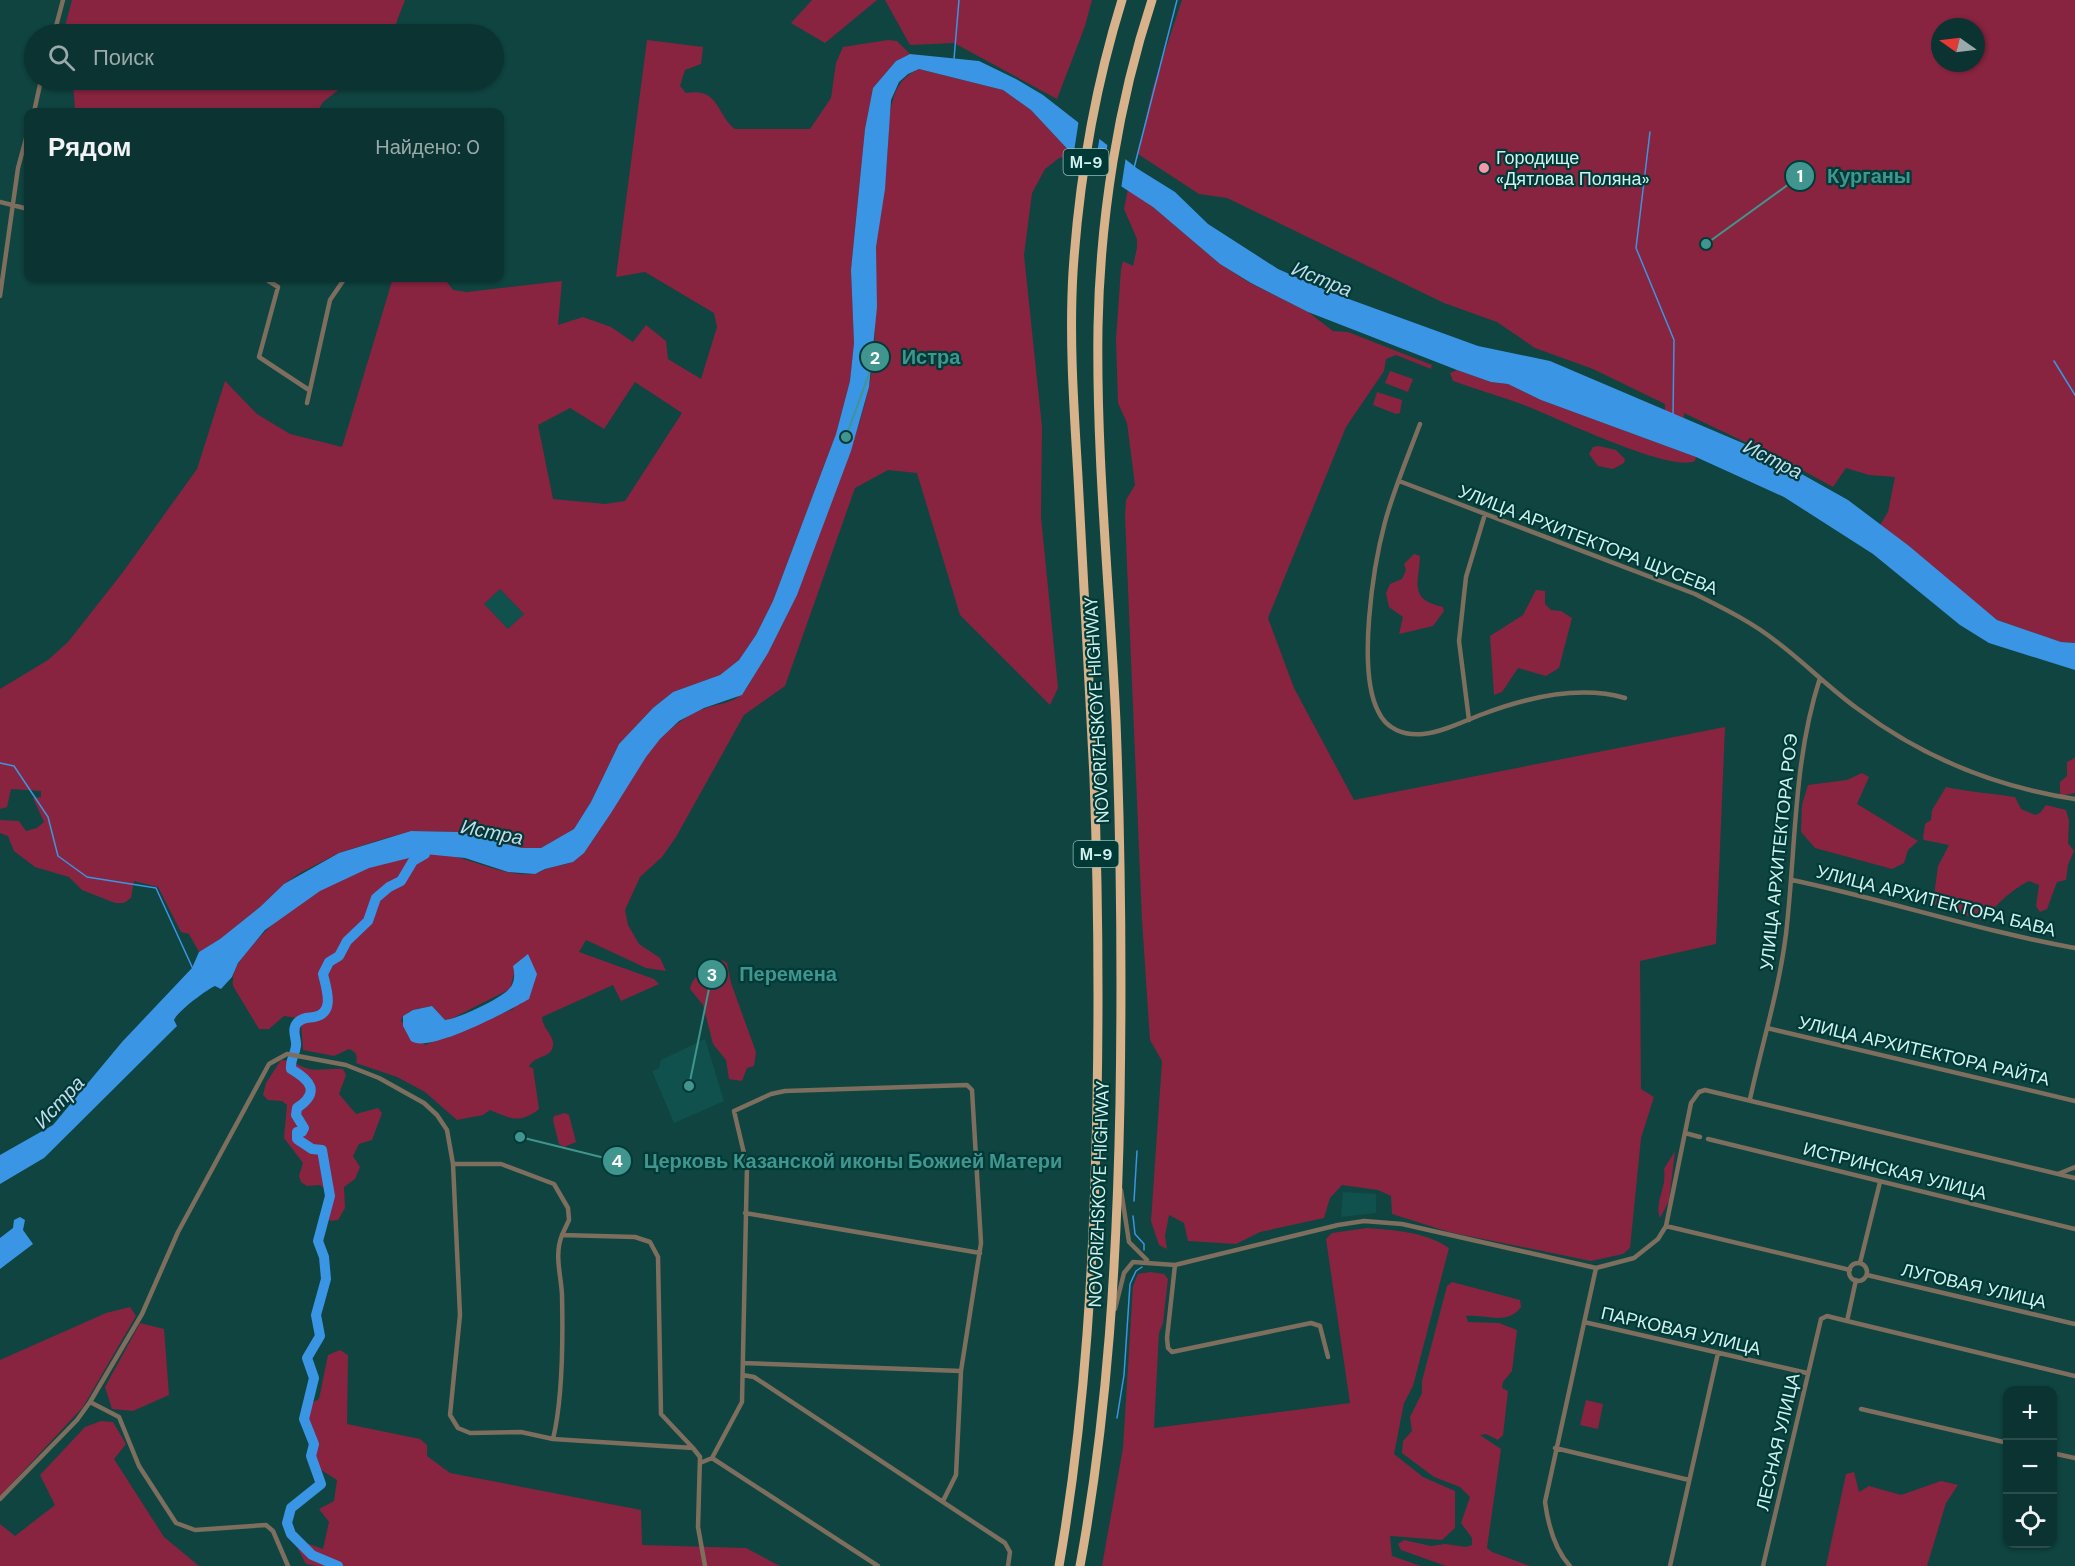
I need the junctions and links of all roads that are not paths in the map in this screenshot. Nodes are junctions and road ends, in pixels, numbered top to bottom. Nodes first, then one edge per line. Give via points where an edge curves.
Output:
1 (63, 0) edge
2 (1122, 0) edge
3 (1152, 0) edge
4 (57, 24) edge
5 (40, 90) edge
6 (35, 108) edge
7 (24, 146) edge
8 (0, 202) edge
9 (13, 205) junction
10 (24, 208) edge
11 (275, 282) edge
12 (342, 282) edge
13 (0, 296) edge
14 (309, 390) junction
15 (307, 403) dead end
16 (1420, 424) dead end
17 (1399, 481) junction
18 (1485, 514) junction
19 (1820, 678) junction
20 (1625, 698) dead end
21 (1469, 720) junction
22 (2075, 799) edge
23 (1792, 880) junction
24 (2075, 948) edge
25 (1767, 1028) junction
26 (1750, 1099) junction
27 (2075, 1101) edge
28 (1685, 1133) junction
29 (1700, 1137) dead end
30 (1708, 1139) dead end
31 (1119, 1162) junction
32 (453, 1164) junction
33 (2075, 1167) edge
34 (2058, 1174) junction
35 (2075, 1178) edge
36 (1880, 1182) junction
37 (745, 1213) junction
38 (1666, 1226) junction
39 (2075, 1229) edge
40 (562, 1235) junction
41 (980, 1253) junction
42 (1149, 1261) junction
43 (1860, 1263) junction
44 (1175, 1265) junction
45 (1596, 1268) junction
46 (1850, 1270) junction
47 (1867, 1275) junction
48 (1856, 1280) junction
49 (1846, 1321) junction
50 (1584, 1322) junction
51 (2075, 1324) edge
52 (1108, 1347) junction
53 (1718, 1353) junction
54 (1328, 1358) dead end
55 (743, 1363) junction
56 (961, 1371) junction
57 (1807, 1373) junction
58 (743, 1375) junction
59 (2075, 1376) edge
60 (90, 1402) junction
61 (1861, 1409) dead end
62 (554, 1439) junction
63 (2003, 1442) edge
64 (693, 1448) junction
65 (1555, 1448) junction
66 (2057, 1454) edge
67 (712, 1458) junction
68 (2075, 1458) edge
69 (700, 1463) junction
70 (1689, 1480) junction
71 (0, 1499) edge
72 (943, 1501) junction
73 (288, 1566) edge
74 (705, 1566) edge
75 (878, 1566) edge
76 (1008, 1566) edge
77 (1059, 1566) edge
78 (1080, 1566) edge
79 (1570, 1566) edge
80 (1670, 1566) edge
81 (1763, 1566) edge

1 - 4 street
2 - 77 highway, NOVORIZHSKOYE HIGHWAY / М-9 via 1098,96 1073,274 1072,371 1094,778 1098,1028 1096,1170 1086,1363
3 - 31 highway, NOVORIZHSKOYE HIGHWAY / М-9 via 1125,103 1104,236 1098,328 1099,444 1119,795
5 - 6 street
7 - 9 street
8 - 9 street
9 - 10 street
9 - 13 street
11 - 14 street via 278,287 259,357
12 - 14 street via 330,300
14 - 15 street
16 - 17 street
17 - 18 street, УЛИЦА АРХИТЕКТОРА ЩУСЕВА
17 - 21 street via 1382,533 1373,581 1369,655 1374,702 1384,722 1402,732 1426,734
18 - 19 street, УЛИЦА АРХИТЕКТОРА ЩУСЕВА via 1695,594 1748,622
18 - 21 street via 1466,577 1461,615 1461,671
19 - 22 street, УЛИЦА АРХИТЕКТОРА ЩУСЕВА via 1886,728 1940,760 2012,785
19 - 23 street, УЛИЦА АРХИТЕКТОРА РОЭ via 1800,760
20 - 21 street via 1606,692 1566,692
23 - 24 street, УЛИЦА АРХИТЕКТОРА БАВА
23 - 25 street, УЛИЦА АРХИТЕКТОРА РОЭ via 1779,977
25 - 26 street, УЛИЦА АРХИТЕКТОРА РОЭ
25 - 27 street, УЛИЦА АРХИТЕКТОРА РАЙТА
26 - 28 street via 1712,1090 1699,1092 1691,1103
26 - 34 street
28 - 29 street
28 - 38 street
30 - 36 street, ИСТРИНСКАЯ УЛИЦА
31 - 42 street via 1125,1232 1132,1248
31 - 52 highway, NOVORIZHSKOYE HIGHWAY / М-9
32 - 40 street via 501,1164 554,1184 568,1208 569,1220
32 - 60 street via 447,1131 436,1115 423,1102 379,1078 346,1065 298,1055 286,1054 269,1064 178,1232 141,1314
32 - 62 street via 460,1315 450,1414 463,1432 521,1432
33 - 34 street
34 - 35 street
36 - 39 street, ИСТРИНСКАЯ УЛИЦА
36 - 43 street
37 - 41 street
37 - 41 street via 747,1166 734,1111 785,1091 968,1085 972,1090
37 - 55 street
38 - 45 street via 1658,1239 1635,1258
38 - 46 street
40 - 62 street via 558,1249 562,1295
40 - 64 street via 635,1237 650,1242 658,1257 661,1414
41 - 56 street
42 - 44 street
42 - 52 street via 1133,1262 1124,1273
43 - 46 street
43 - 47 street
44 - 45 street via 1338,1225 1383,1221
44 - 54 street via 1167,1338 1172,1352 1311,1323 1320,1326
45 - 50 street
46 - 48 street
47 - 48 street
47 - 51 street, ЛУГОВАЯ УЛИЦА
48 - 49 street
49 - 57 street, ЛЕСНАЯ УЛИЦА via 1827,1316 1821,1319
49 - 59 street
50 - 53 street, ПАРКОВАЯ УЛИЦА
50 - 65 street
52 - 78 highway, NOVORIZHSKOYE HIGHWAY / М-9 via 1094,1486
53 - 57 street, ПАРКОВАЯ УЛИЦА
53 - 70 street
55 - 56 street
55 - 58 street
56 - 72 street via 956,1475
57 - 81 street, ЛЕСНАЯ УЛИЦА
58 - 67 street via 740,1410
58 - 72 street via 754,1377
60 - 71 street
60 - 73 street via 118,1417 139,1466 176,1523 195,1530 266,1525 273,1531
61 - 63 street
62 - 64 street
64 - 69 street
65 - 70 street
65 - 79 street via 1545,1502 1547,1519
66 - 68 street
67 - 69 street
67 - 75 street
69 - 74 street via 698,1527
70 - 80 street
72 - 76 street via 1005,1543 1010,1552

